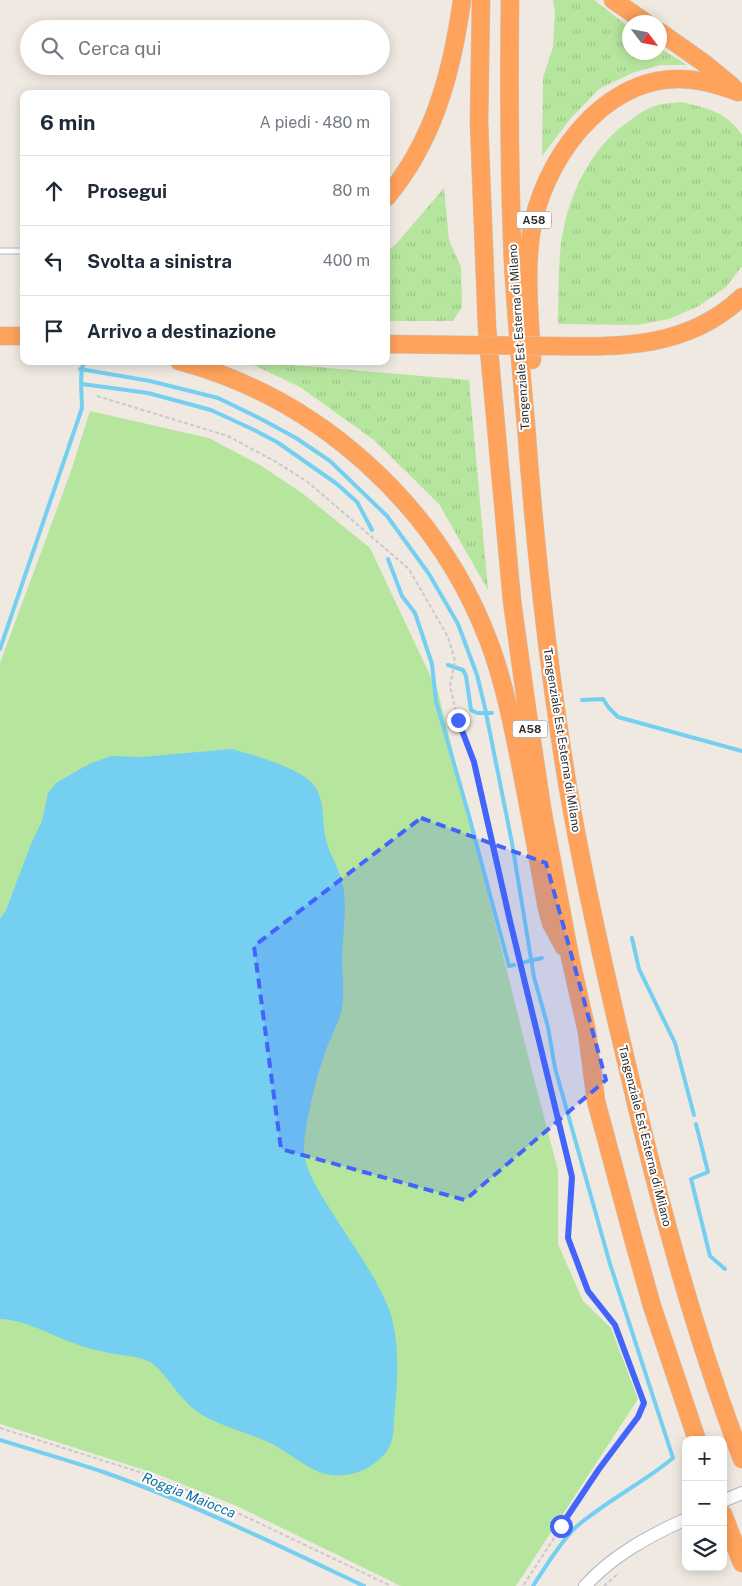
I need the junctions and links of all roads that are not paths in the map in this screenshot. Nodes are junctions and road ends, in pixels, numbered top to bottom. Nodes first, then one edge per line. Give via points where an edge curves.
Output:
1 (462, 0) edge
2 (481, 0) edge
3 (510, 0) edge
4 (613, 0) edge
5 (635, 15) edge
6 (667, 37) edge
7 (740, 94) edge
8 (390, 192) edge
9 (0, 251) edge
10 (20, 251) edge
11 (742, 297) edge
12 (0, 336) edge
13 (20, 336) edge
14 (390, 344) edge
15 (192, 365) edge
16 (532, 498) junction
17 (570, 957) junction
18 (696, 1436) edge
19 (742, 1459) edge
20 (742, 1493) edge
21 (727, 1499) edge
22 (682, 1520) edge
23 (727, 1524) edge
24 (742, 1563) edge
25 (585, 1586) edge

1 - 8 highway via 448,77 437,110 423,141
2 - 17 highway, A58 via 481,199 492,394 512,601 543,814
3 - 16 highway, Tangenziale Est Esterna di Milano / A58 via 511,215
4 - 5 highway
6 - 7 highway, A58 via 723,77
7 - 16 highway, A58 via 721,85 678,79 637,88 592,117 563,151 546,180 531,233 528,261 533,384
9 - 10 lane
11 - 14 highway, bridge via 721,315 681,335 626,346
12 - 13 highway
15 - 17 highway, A58 via 252,388 325,430 383,478 411,508 456,573 490,643 502,682 547,908 557,936
16 - 19 highway, Tangenziale Est Esterna di Milano / A58 via 542,608 560,734 595,928 670,1238 694,1324
17 - 18 highway, A58 via 588,1032 596,1101 612,1162 652,1306
20 - 21 street
22 - 25 street via 629,1548
23 - 24 highway

